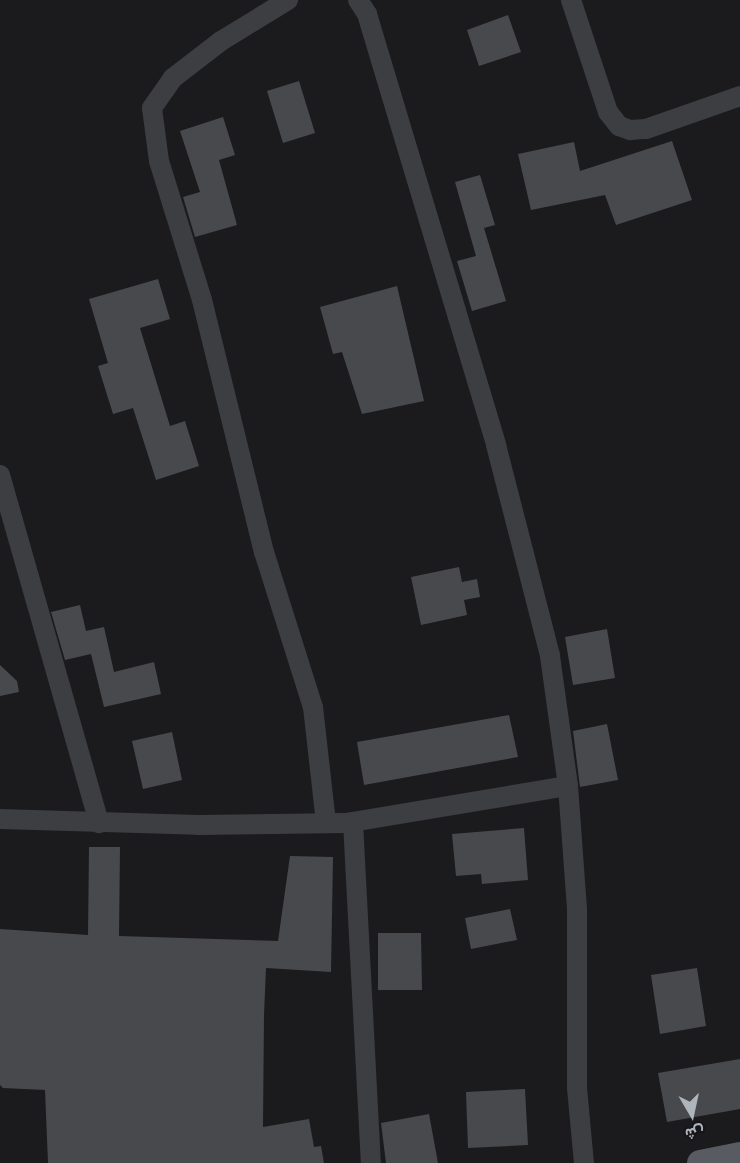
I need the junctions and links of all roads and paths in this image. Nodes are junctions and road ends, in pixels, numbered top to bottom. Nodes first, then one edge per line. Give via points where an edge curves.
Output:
1 (288, 0) edge
2 (358, 0) edge
3 (571, 0) edge
4 (740, 96) edge
5 (0, 475) edge
6 (568, 786) junction
7 (0, 819) edge
8 (353, 822) junction
9 (99, 823) junction
10 (326, 823) junction
11 (740, 1155) edge
12 (371, 1163) edge
13 (584, 1163) edge
14 (700, 1163) edge

1 - 10 street via 221,41 173,78 152,108 159,161 202,300 264,552 313,707
2 - 6 street via 367,14 520,524 550,656
3 - 4 street via 608,112 619,126 646,129
5 - 9 street
6 - 8 street
6 - 13 street via 577,909 577,1088
7 - 9 street
8 - 10 street
8 - 12 street
9 - 10 street
11 - 14 main road

